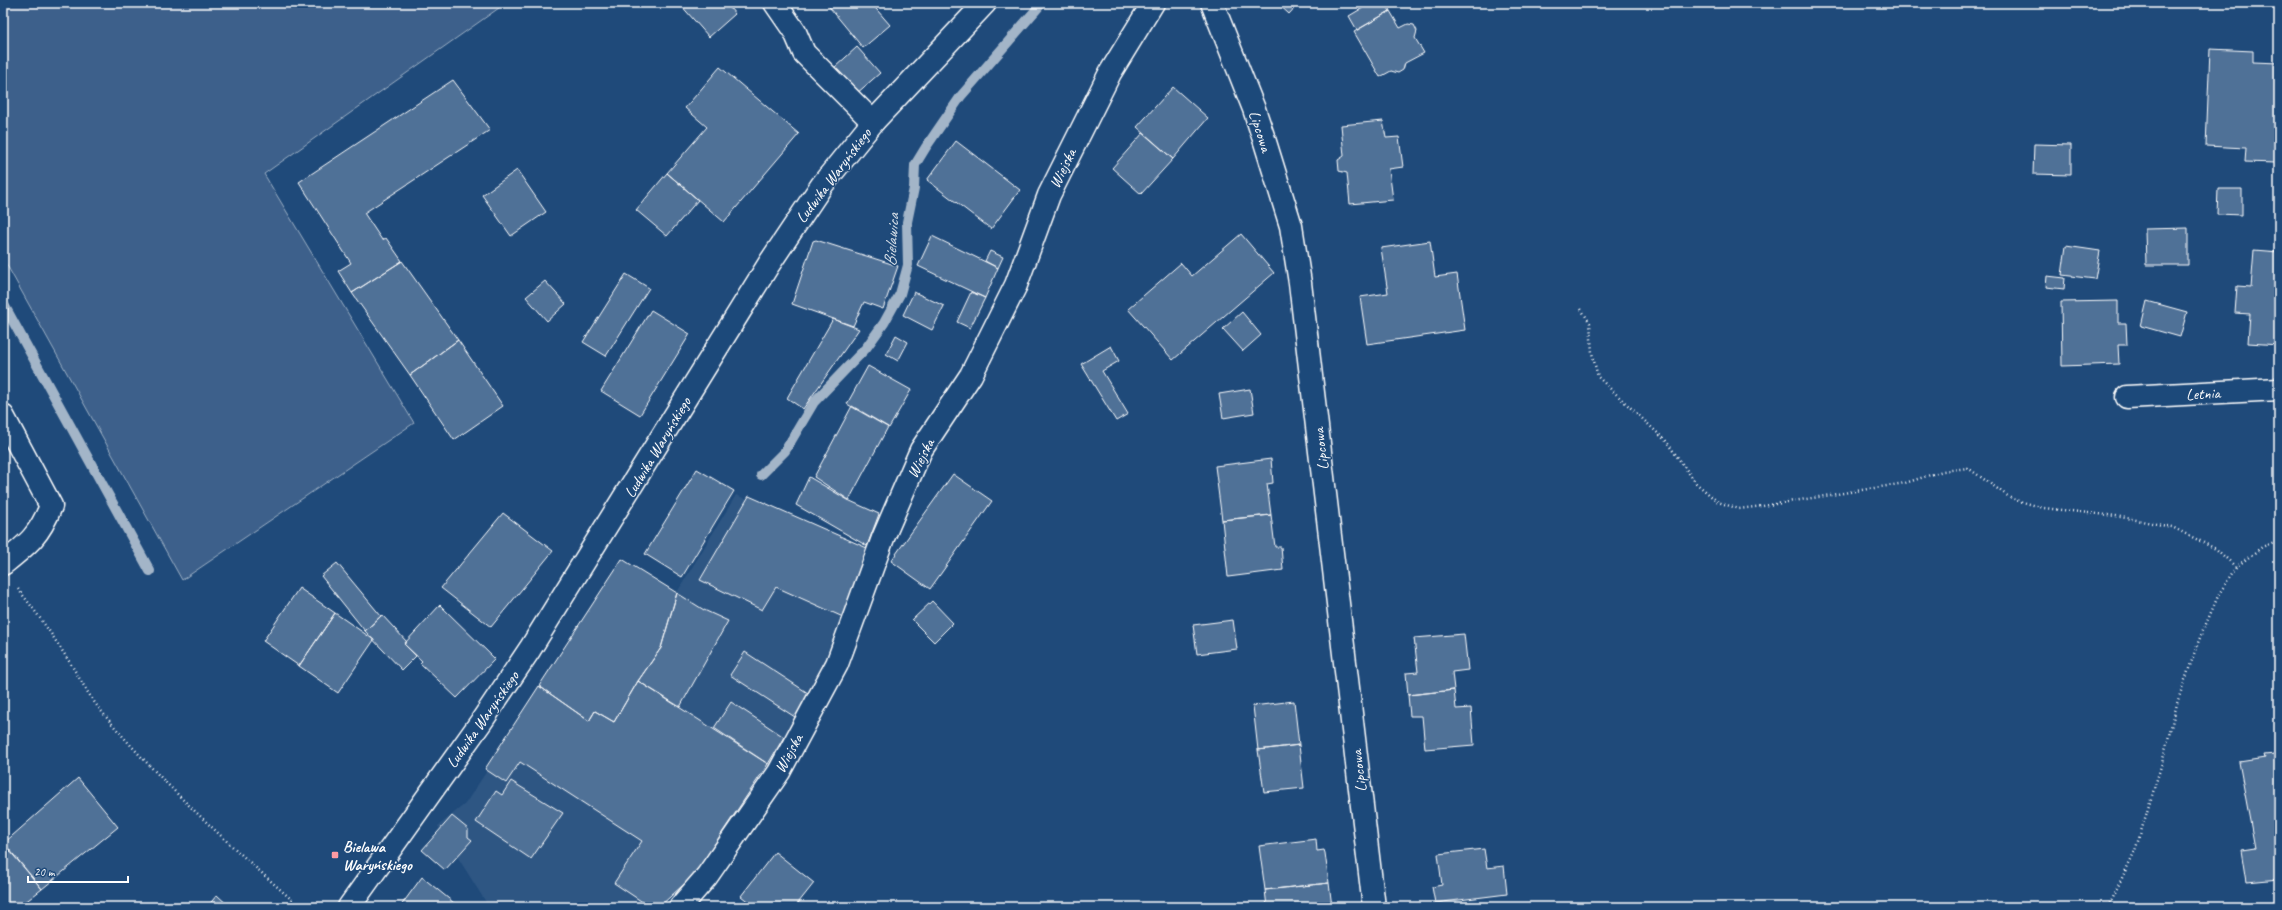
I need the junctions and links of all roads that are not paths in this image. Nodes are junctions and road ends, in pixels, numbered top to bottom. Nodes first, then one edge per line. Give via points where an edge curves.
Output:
1 (775, 3) edge
2 (985, 3) edge
3 (1153, 3) edge
4 (1212, 3) edge
5 (873, 122) junction
6 (2279, 389) edge
7 (2127, 397) dead end
8 (3, 416) edge
9 (3, 564) edge
10 (349, 907) edge
11 (680, 907) edge
12 (1374, 907) edge

1 - 5 street via 795,32 804,53
2 - 5 street, Ludwika Waryńskiego
3 - 11 street, Wiejska via 1110,73 1049,195 1016,285 971,375 921,450 883,538 837,664 779,772 707,876
4 - 12 street, Lipcowa via 1254,109 1291,226 1300,283
5 - 10 street, Ludwika Waryńskiego via 806,208 530,649
6 - 7 street, Letnia
8 - 9 street via 51,506 44,524 31,542

